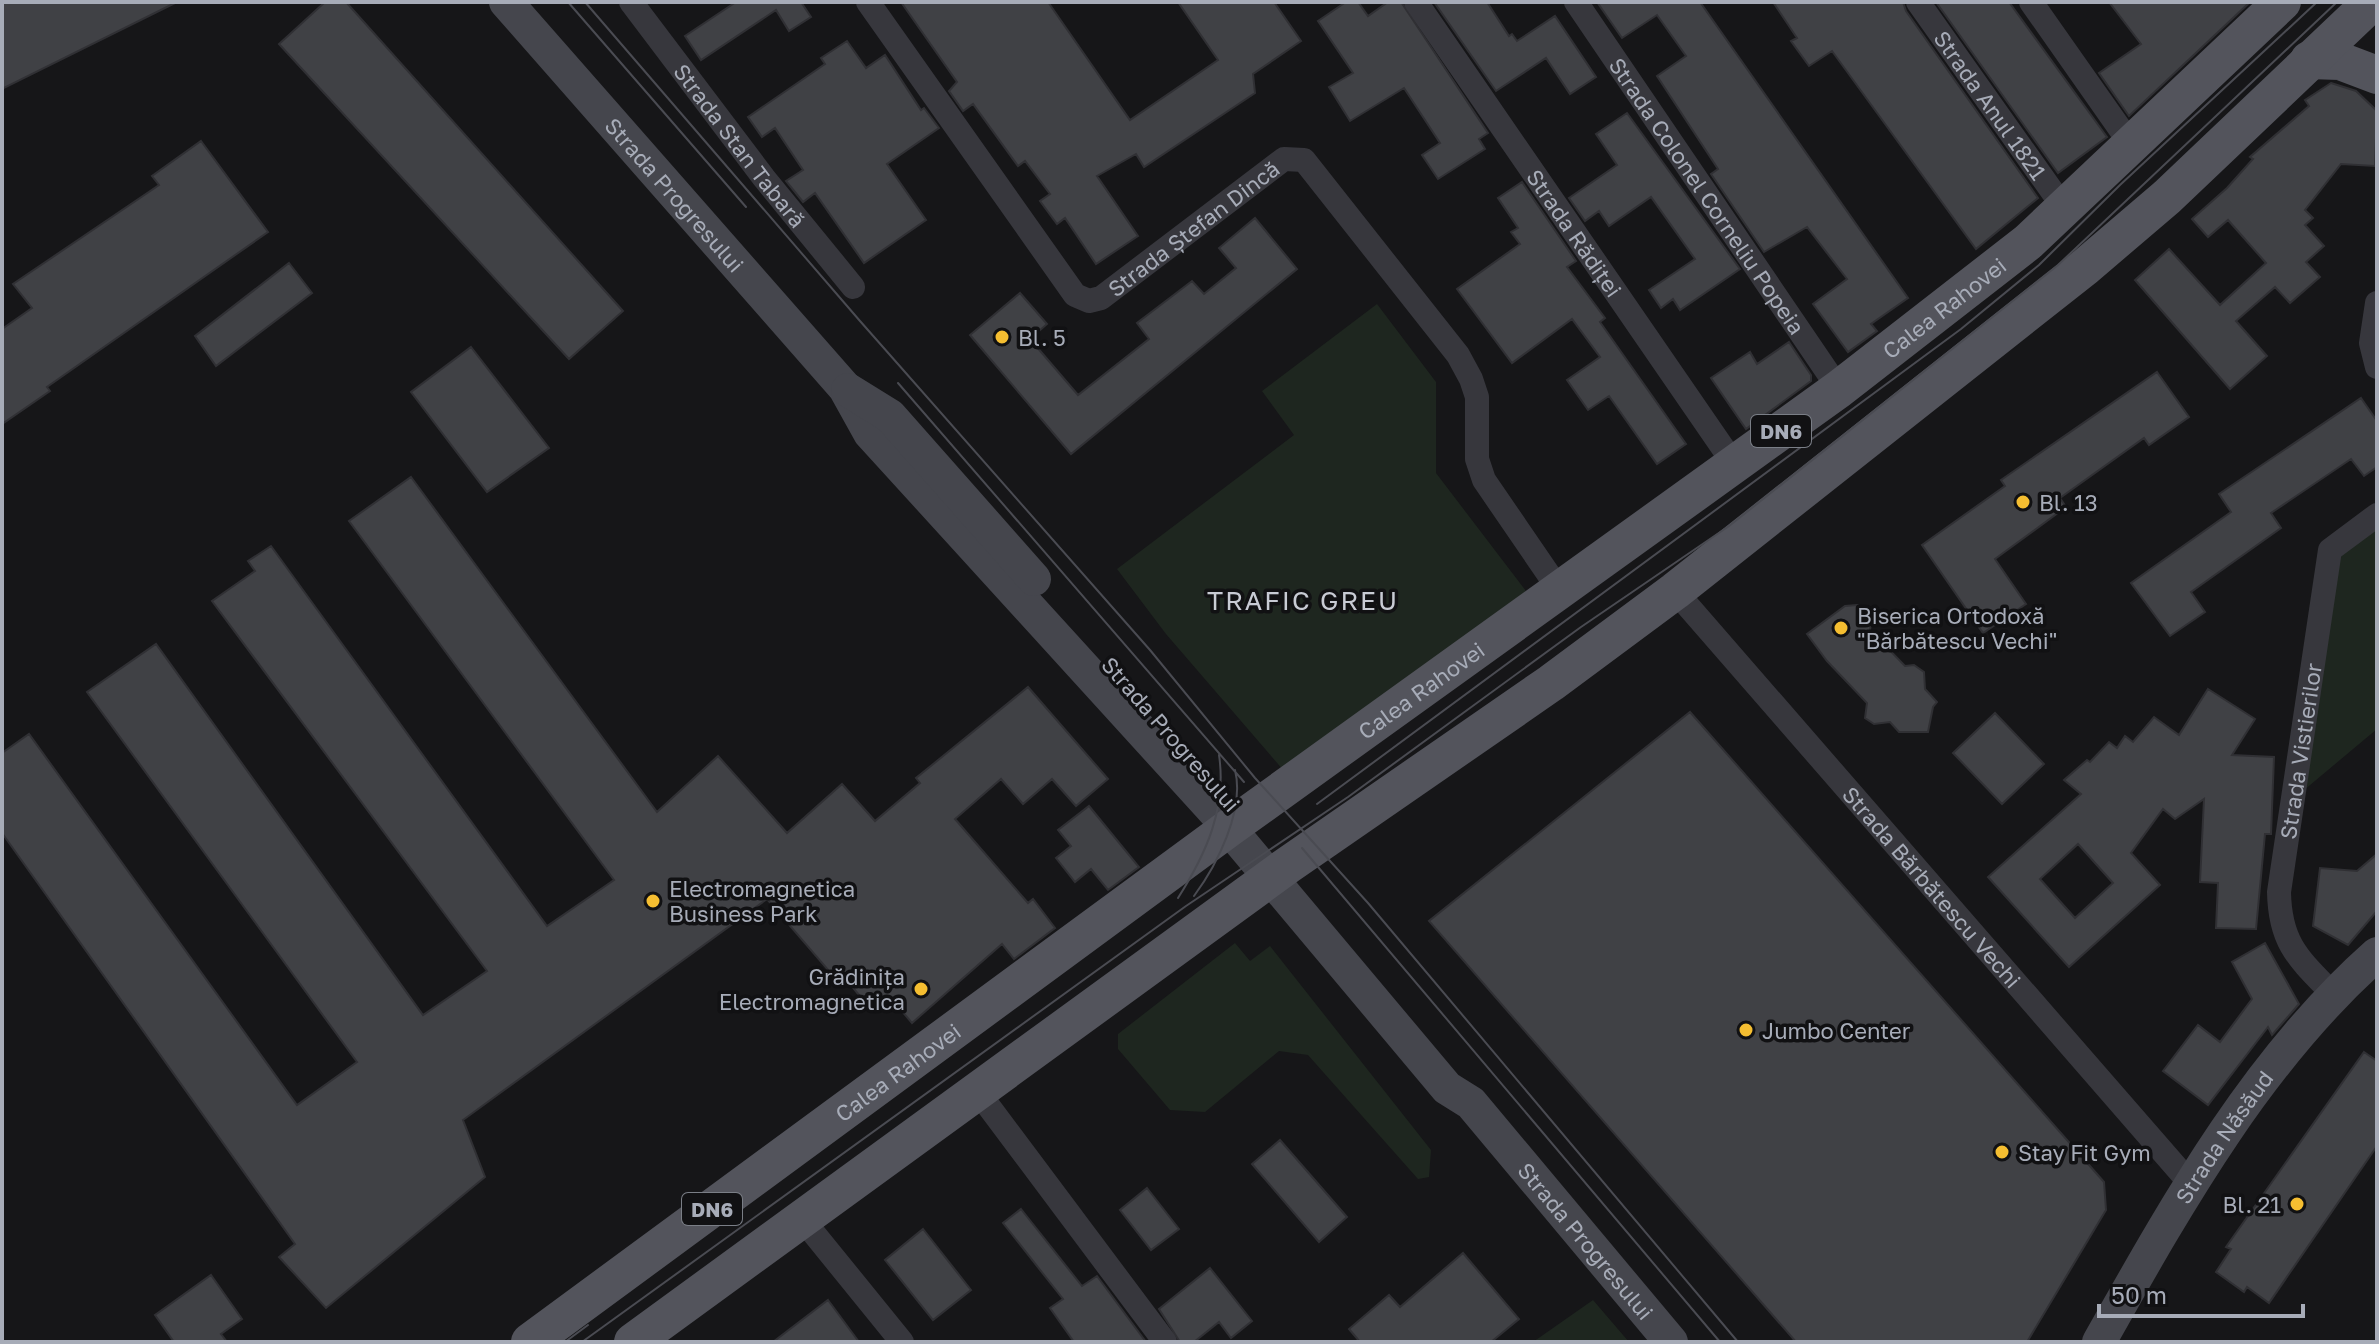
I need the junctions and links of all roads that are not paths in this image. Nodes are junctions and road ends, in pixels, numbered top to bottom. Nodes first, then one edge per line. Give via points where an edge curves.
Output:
1 (506, 2) edge
2 (631, 2) edge
3 (868, 2) edge
4 (1416, 2) edge
5 (1576, 2) edge
6 (1918, 2) edge
7 (2031, 2) edge
8 (2282, 2) edge
9 (2372, 2) edge
10 (2309, 60) junction
11 (2377, 75) edge
12 (2130, 143) junction
13 (2064, 208) junction
14 (853, 287) dead end
15 (2377, 303) edge
16 (2377, 367) edge
17 (1839, 389) junction
18 (1734, 464) junction
19 (2377, 515) edge
20 (1560, 591) junction
21 (1675, 591) junction
22 (1237, 822) junction
23 (1280, 871) junction
24 (2377, 954) edge
25 (2333, 994) junction
26 (978, 1092) junction
27 (2190, 1183) junction
28 (803, 1220) junction
29 (641, 1340) edge
30 (530, 1342) edge
31 (902, 1342) edge
32 (1165, 1342) edge
33 (1671, 1342) edge
34 (2099, 1342) edge

1 - 22 main road, Strada Progresului via 845,388 890,416
2 - 14 street, Strada Stan Tabară
3 - 20 street, Strada Ștefan Dincă via 1075,295 1089,301 1101,298 1284,159 1304,160 1458,355 1477,397 1477,459 1484,480
4 - 18 street, Strada Rădiței
5 - 17 street, Strada Colonel Corneliu Popeia
6 - 13 street, Strada Anul 1821
7 - 12 street
8 - 12 main road, Calea Rahovei / DN6
9 - 10 main road, DN6
10 - 11 main road via 2340,61
10 - 21 main road, DN6 via 2167,197 2085,267
12 - 13 main road, Calea Rahovei / DN6
13 - 17 main road, Calea Rahovei / DN6 via 1993,271
15 - 16 street via 2371,343
17 - 18 main road, Calea Rahovei / DN6
18 - 20 main road, Calea Rahovei / DN6
19 - 25 street, Strada Vistierilor via 2330,550 2279,892 2279,919 2287,942
20 - 22 main road, Calea Rahovei / DN6
21 - 23 main road, DN6
21 - 27 street, Strada Bărbătescu Vechi
22 - 23 main road, Strada Progresului
22 - 30 main road, Calea Rahovei / DN6
23 - 26 main road, DN6
23 - 33 main road, Strada Progresului via 1447,1088 1471,1103
24 - 25 main road, Strada Năsăud
25 - 27 main road, Strada Năsăud
26 - 28 main road, DN6
26 - 32 street
27 - 34 main road, Strada Năsăud
28 - 29 main road, DN6
28 - 31 street

